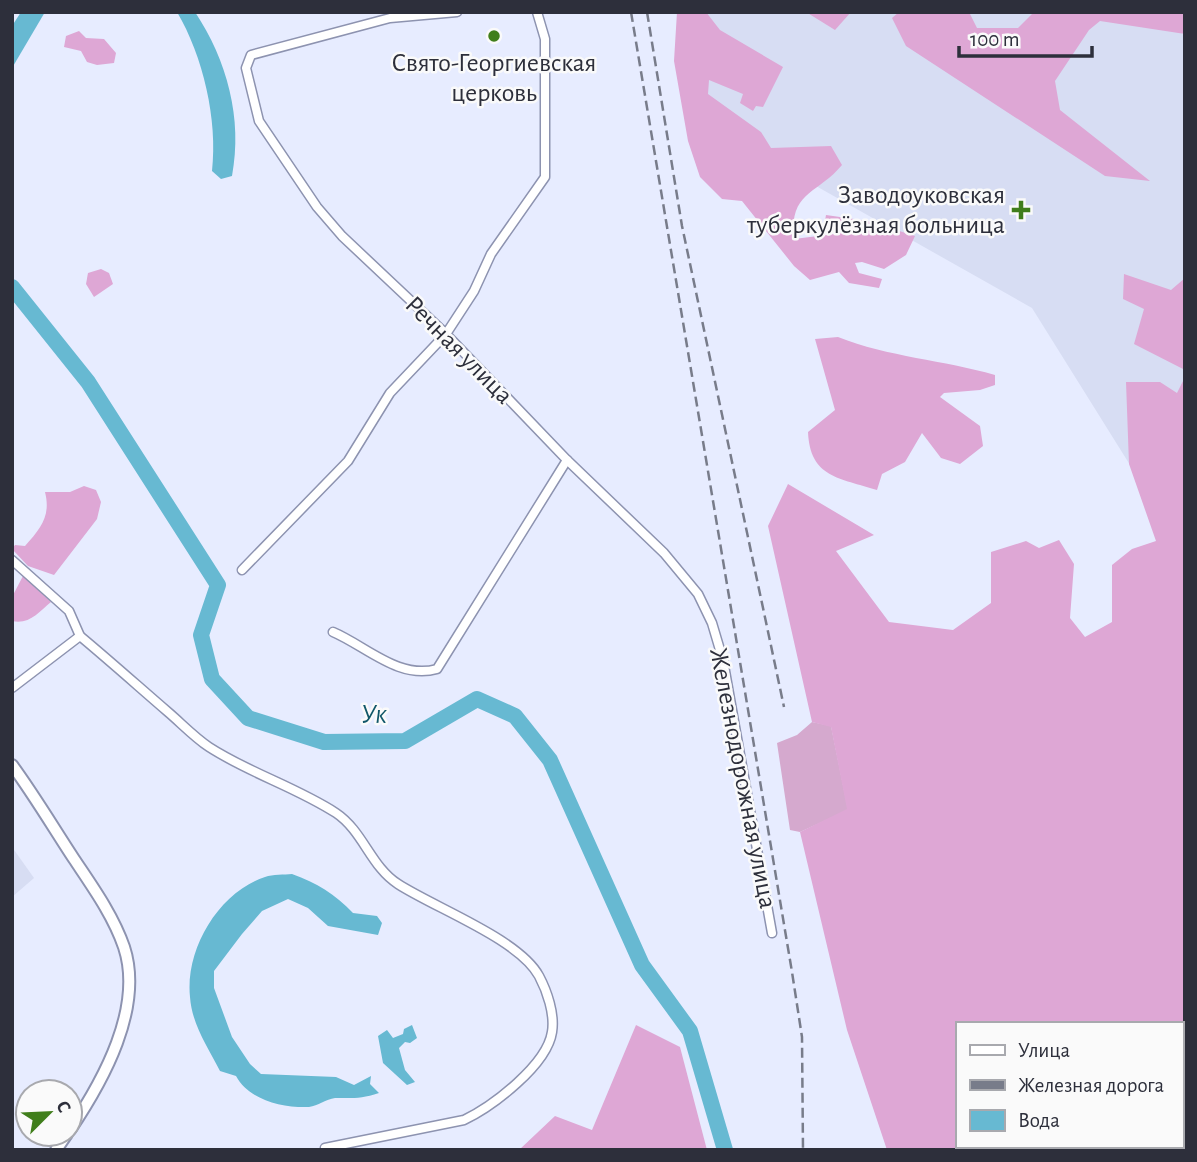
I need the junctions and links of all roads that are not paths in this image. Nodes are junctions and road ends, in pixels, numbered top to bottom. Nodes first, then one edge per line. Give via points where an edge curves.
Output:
1 (457, 12) edge
2 (537, 12) edge
3 (389, 15) edge
4 (446, 334) junction
5 (567, 460) junction
6 (12, 560) edge
7 (242, 570) dead end
8 (712, 623) joint
9 (333, 632) dead end
10 (80, 636) junction
11 (12, 688) edge
12 (12, 765) edge
13 (772, 933) dead end
14 (84, 1110) edge
15 (325, 1148) dead end

1 - 3 street
2 - 4 street via 545,39 545,177 491,254
3 - 4 street, Речная улица via 251,55 246,68 259,121 290,172 342,236
4 - 5 street, Речная улица
4 - 7 street via 390,393 348,461
5 - 8 street, Речная улица via 664,553 698,594
5 - 9 street via 437,669 415,671 378,658
6 - 10 street via 69,611
8 - 13 street, Железнодорожная улица via 723,660
10 - 11 street
10 - 15 street via 208,746 337,814 396,883 505,944 532,963 540,977 552,1033 544,1052 485,1110 464,1120
12 - 14 street via 105,906 125,948 129,991 120,1031

